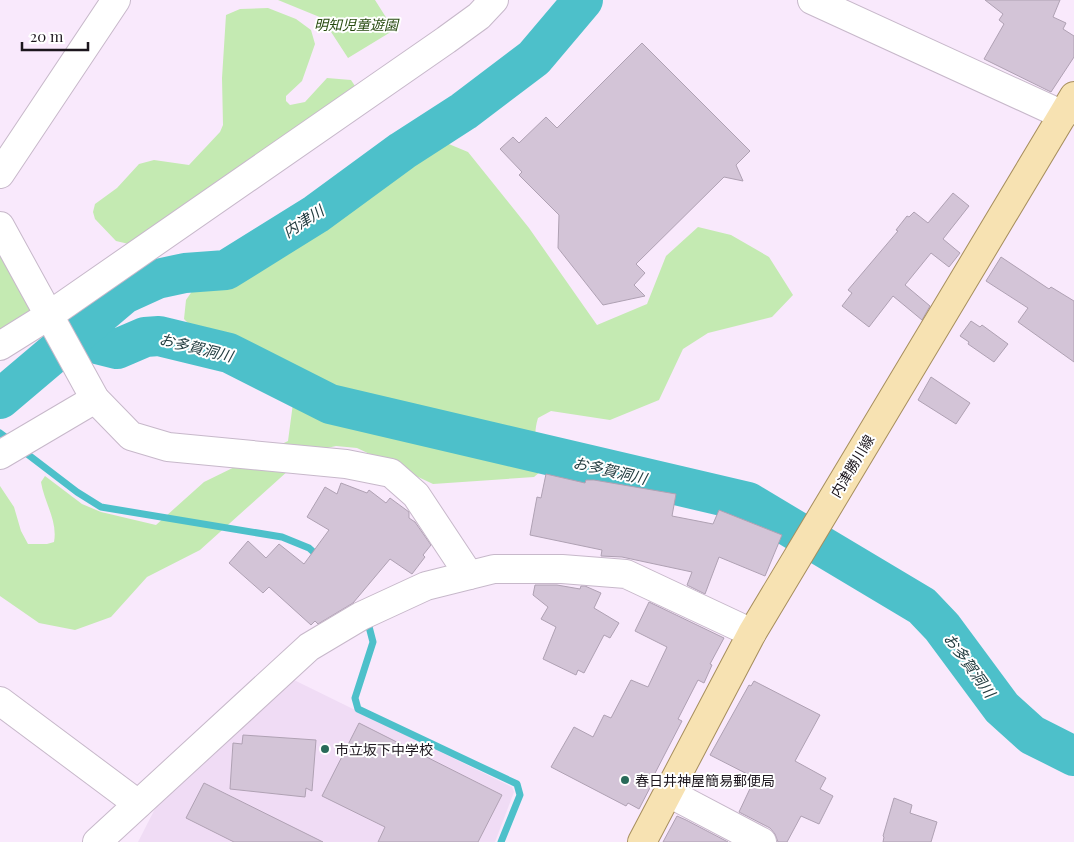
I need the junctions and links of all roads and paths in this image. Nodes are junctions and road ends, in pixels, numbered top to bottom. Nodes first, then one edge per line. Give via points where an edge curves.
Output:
1 (116, 0) edge
2 (494, 0) edge
3 (812, 0) edge
4 (1068, 105) edge
5 (0, 174) edge
6 (0, 226) edge
7 (48, 316) junction
8 (0, 346) edge
9 (95, 399) junction
10 (0, 456) edge
11 (469, 575) junction
12 (752, 633) junction
13 (0, 701) edge
14 (669, 793) junction
15 (138, 804) junction
16 (97, 842) edge
17 (642, 842) edge
18 (762, 842) edge

1 - 5 street
2 - 7 street via 479,16 446,40
3 - 4 street
4 - 12 main road, 内津勝川線
6 - 7 street
7 - 8 street
7 - 9 street
9 - 10 street
9 - 11 street via 131,436 168,447 346,464 390,473 416,495
11 - 12 street via 494,569 562,569 626,574
11 - 15 street via 426,586 361,616 309,647
12 - 14 main road, 内津勝川線
13 - 15 street
14 - 17 main road, 内津勝川線
14 - 18 street
15 - 16 street

